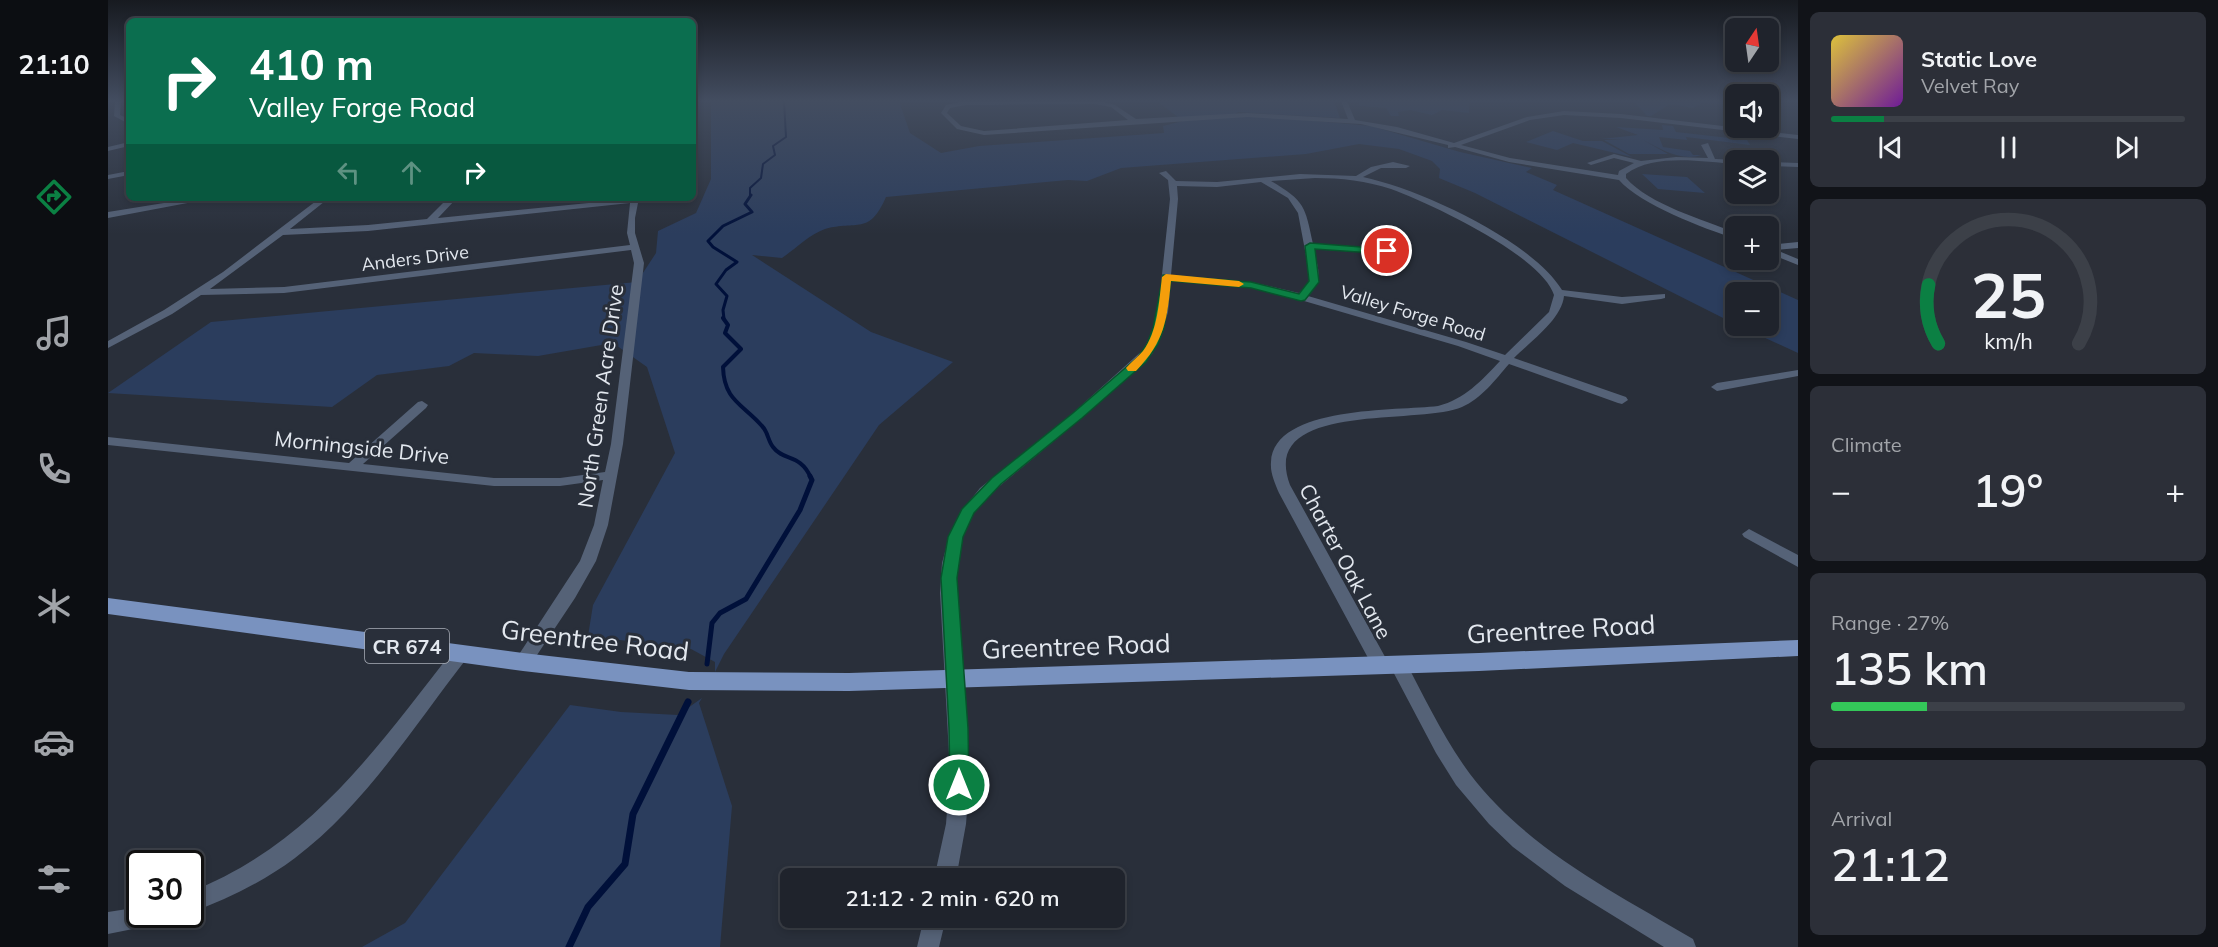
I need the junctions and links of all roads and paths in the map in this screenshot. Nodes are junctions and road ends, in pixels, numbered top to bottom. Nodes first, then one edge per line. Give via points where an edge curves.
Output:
1 (124, 145) edge
2 (1705, 145) dead end
3 (1451, 146) edge
4 (108, 149) edge
5 (1713, 161) junction
6 (1725, 162) edge
7 (1591, 163) dead end
8 (1642, 163) junction
9 (1779, 164) edge
10 (1798, 165) edge
11 (1406, 166) dead end
12 (126, 174) edge
13 (108, 177) edge
14 (1357, 178) junction
15 (1622, 178) junction
16 (1262, 179) junction
17 (192, 201) edge
18 (321, 201) edge
19 (450, 201) edge
20 (616, 201) edge
21 (634, 201) edge
22 (108, 215) edge
23 (429, 222) junction
24 (1725, 231) edge
25 (280, 232) junction
26 (1798, 245) edge
27 (1310, 246) junction
28 (635, 247) junction
29 (1779, 248) edge
30 (1387, 251) dead end
31 (1779, 254) edge
32 (1798, 262) edge
33 (1166, 277) junction
34 (199, 292) junction
35 (1558, 292) junction
36 (1661, 296) dead end
37 (1301, 297) junction
38 (108, 345) edge
39 (1508, 359) junction
40 (1798, 373) edge
41 (1717, 387) dead end
42 (1622, 400) dead end
43 (422, 405) dead end
44 (108, 441) edge
45 (352, 467) junction
46 (612, 475) junction
47 (1749, 534) dead end
48 (1798, 562) edge
49 (108, 606) edge
50 (1798, 648) edge
51 (461, 653) junction
52 (523, 662) junction
53 (1389, 664) junction
54 (955, 678) junction
55 (947, 868) edge
56 (204, 897) edge
57 (126, 920) edge
58 (108, 923) edge
59 (933, 928) edge
60 (928, 947) edge
61 (1685, 947) edge

1 - 4 street
2 - 5 street
3 - 15 street via 1538,166
5 - 6 street
5 - 8 street
7 - 8 street via 1610,156
8 - 15 street via 1624,170
9 - 10 street
11 - 14 street via 1373,167
12 - 13 street
14 - 16 street via 1304,175
14 - 35 street via 1411,195 1513,249 1545,272
15 - 24 street via 1630,189
16 - 27 street via 1297,204
16 - 33 street via 1215,184 1168,178 1174,199
17 - 22 street
18 - 25 street
19 - 23 street
20 - 23 street
21 - 28 street, North Green Acre Drive via 631,233
23 - 25 street
25 - 34 street
26 - 29 street
27 - 30 street
27 - 37 street via 1314,282
28 - 34 street, Anders Drive via 284,291
28 - 46 street, North Green Acre Drive via 639,263
31 - 32 street
33 - 37 street, Valley Forge Road via 1251,285
33 - 54 street via 1159,328 1142,359 992,485 961,524 952,550 949,578
34 - 38 street
35 - 36 street via 1606,300
35 - 39 street, Charter Oak Lane via 1553,314
37 - 39 street, Valley Forge Road
39 - 42 street, Valley Forge Road
39 - 53 street, Charter Oak Lane via 1473,393 1449,408 1322,423 1297,430 1281,447 1278,469 1289,500
40 - 41 street
43 - 45 street
44 - 45 street, Morningside Drive
45 - 46 street, Morningside Drive via 514,482 560,482
46 - 52 street, North Green Acre Drive via 602,525 588,561
47 - 48 street
49 - 51 main road, Greentree Road / CR 674
50 - 53 main road, Greentree Road
51 - 52 main road, Greentree Road / CR 674
51 - 56 street via 331,812 300,841 264,866
52 - 54 main road, Greentree Road / CR 674 via 671,680 812,683
53 - 54 main road, Greentree Road
53 - 61 street, Charter Oak Lane via 1456,770 1496,819 1560,869
54 - 55 street via 959,797
57 - 58 street
59 - 60 street

